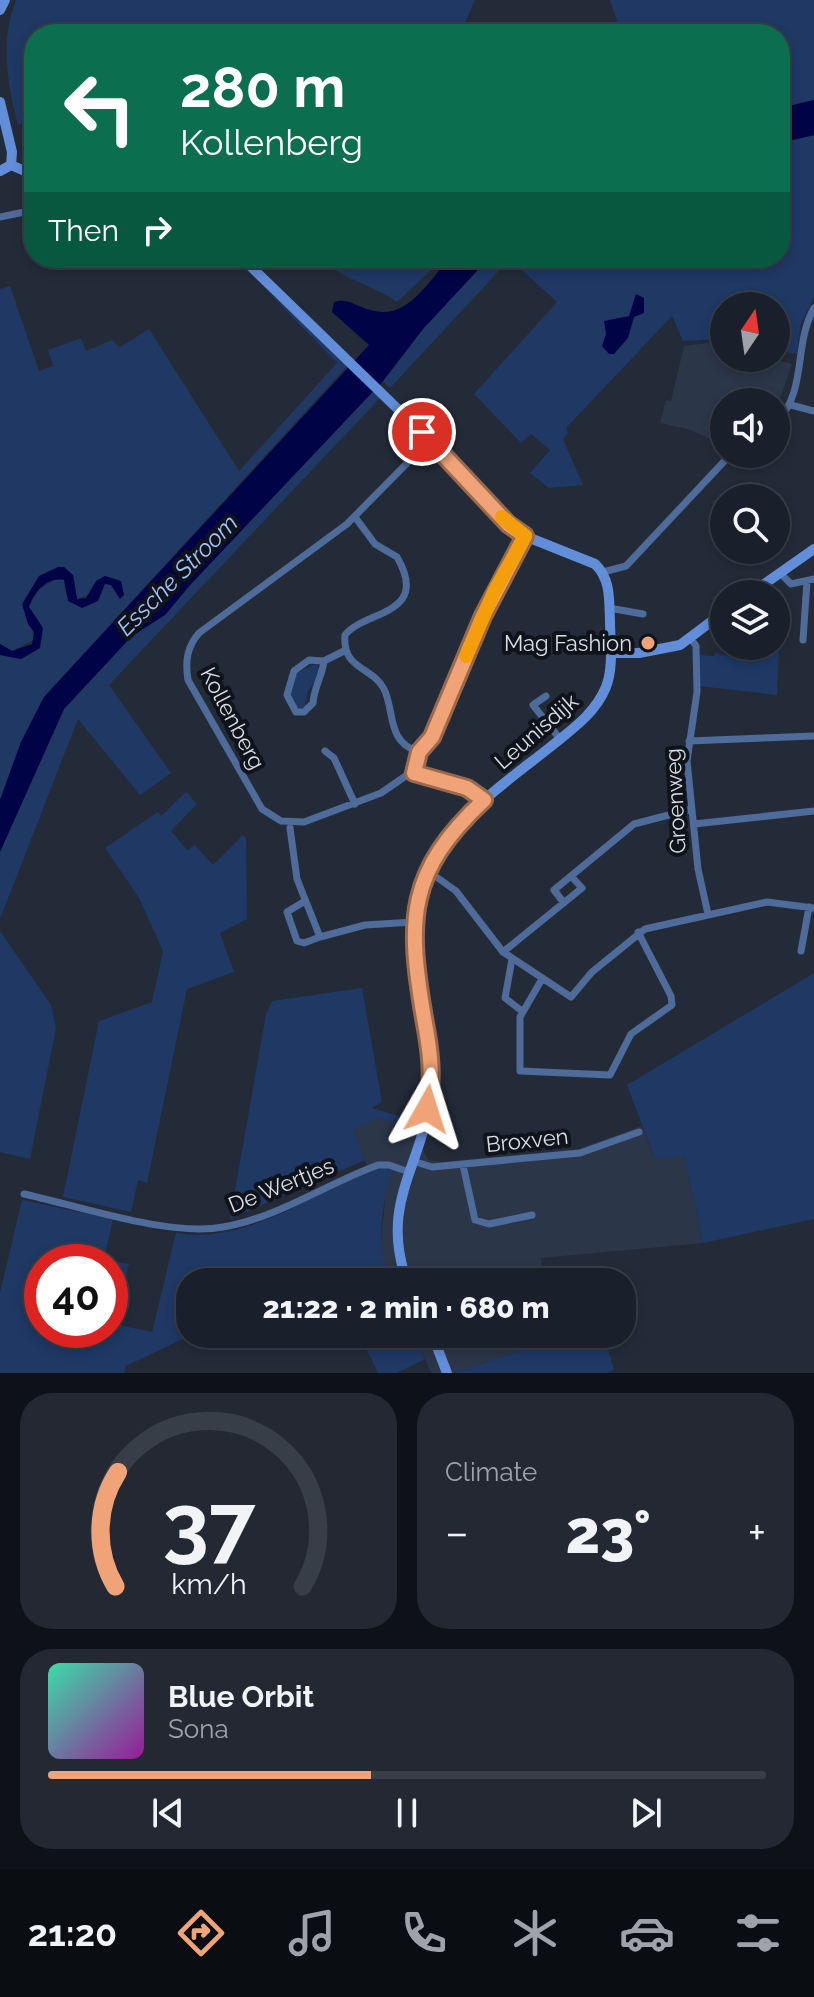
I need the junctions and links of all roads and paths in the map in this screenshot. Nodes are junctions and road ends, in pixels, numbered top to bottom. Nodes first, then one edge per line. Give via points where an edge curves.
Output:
1 (5, 0) edge
2 (0, 10) edge
3 (0, 102) edge
4 (11, 165) junction
5 (0, 171) edge
6 (24, 171) edge
7 (24, 212) edge
8 (0, 217) edge
9 (252, 268) edge
10 (814, 308) edge
11 (791, 405) joint
12 (814, 411) edge
13 (430, 440) junction
14 (718, 468) edge
15 (355, 517) junction
16 (525, 536) junction
17 (814, 549) edge
18 (603, 572) junction
19 (780, 573) junction
20 (770, 580) edge
21 (810, 580) edge
22 (609, 608) junction
23 (643, 614) dead end
24 (710, 623) edge
25 (691, 639) junction
26 (803, 640) dead end
27 (346, 650) junction
28 (611, 653) junction
29 (324, 661) junction
30 (546, 696) dead end
31 (814, 736) edge
32 (560, 739) junction
33 (689, 741) junction
34 (325, 751) dead end
35 (419, 752) junction
36 (414, 773) junction
37 (484, 800) junction
38 (355, 804) junction
39 (692, 809) junction
40 (814, 811) edge
41 (694, 824) junction
42 (290, 828) dead end
43 (428, 871) junction
44 (571, 876) junction
45 (305, 901) junction
46 (564, 903) junction
47 (812, 908) edge
48 (708, 914) junction
49 (414, 922) junction
50 (638, 932) junction
51 (320, 937) junction
52 (801, 951) dead end
53 (503, 952) junction
54 (512, 959) junction
55 (542, 979) junction
56 (522, 1011) junction
57 (639, 1132) dead end
58 (416, 1162) junction
59 (463, 1165) junction
60 (409, 1172) junction
61 (24, 1194) dead end
62 (532, 1215) dead end
63 (404, 1268) edge
64 (437, 1348) edge
65 (447, 1373) edge

1 - 2 street
3 - 4 street
4 - 5 street
4 - 6 street
7 - 8 street
9 - 13 street
10 - 11 street via 805,328
11 - 12 street
13 - 15 street, Kollenberg
13 - 16 street
14 - 18 street via 626,566
15 - 27 street via 375,544 397,557 406,584 403,595 382,615 349,629
15 - 38 street, Kollenberg via 199,633 186,667 188,680 262,809 281,821 297,823
16 - 18 street via 589,560
16 - 35 street via 483,616 432,737
17 - 19 street
18 - 22 street
19 - 20 street
19 - 21 street via 791,584
21 - 26 street
22 - 23 street
22 - 28 street, Leunisdijk
24 - 25 street
25 - 28 street via 662,650
25 - 33 street, Groenweg via 696,646 697,692
27 - 29 street
27 - 35 street via 355,665 382,685 395,731
28 - 32 street, Leunisdijk via 601,698
29 - 29 street via 309,660 294,671 287,695 296,712 313,703
30 - 32 street via 533,705
31 - 33 street
32 - 37 street, Leunisdijk
33 - 39 street, Groenweg
34 - 38 street via 334,758
35 - 36 street
36 - 37 street via 467,788
36 - 38 street, Kollenberg
37 - 43 street, Leunisdijk via 446,841
39 - 41 street, Groenweg
39 - 44 street via 634,824
40 - 41 street
41 - 48 street, Groenweg
42 - 45 street
43 - 49 street, Leunisdijk
43 - 53 street via 456,891
44 - 46 street via 554,890
44 - 46 street via 582,888
45 - 51 street
45 - 51 street via 287,912 297,941
46 - 53 street
47 - 48 street via 767,902
47 - 52 street
48 - 50 street
49 - 51 street via 365,925
49 - 58 street, Leunisdijk via 415,966 432,1068
50 - 55 street via 592,972 575,996
50 - 56 street via 671,996 669,1010 631,1034 610,1075 520,1071
53 - 54 street
54 - 55 street
54 - 56 street via 505,998
55 - 56 street
57 - 59 street, Broxven via 580,1153
58 - 59 street, Broxven
58 - 60 street, Leunisdijk
59 - 62 street, Broxven via 475,1220 489,1224
60 - 61 street, De Wertjes via 378,1165 244,1222 208,1229 164,1225
60 - 63 street, Leunisdijk via 395,1234
64 - 65 street

